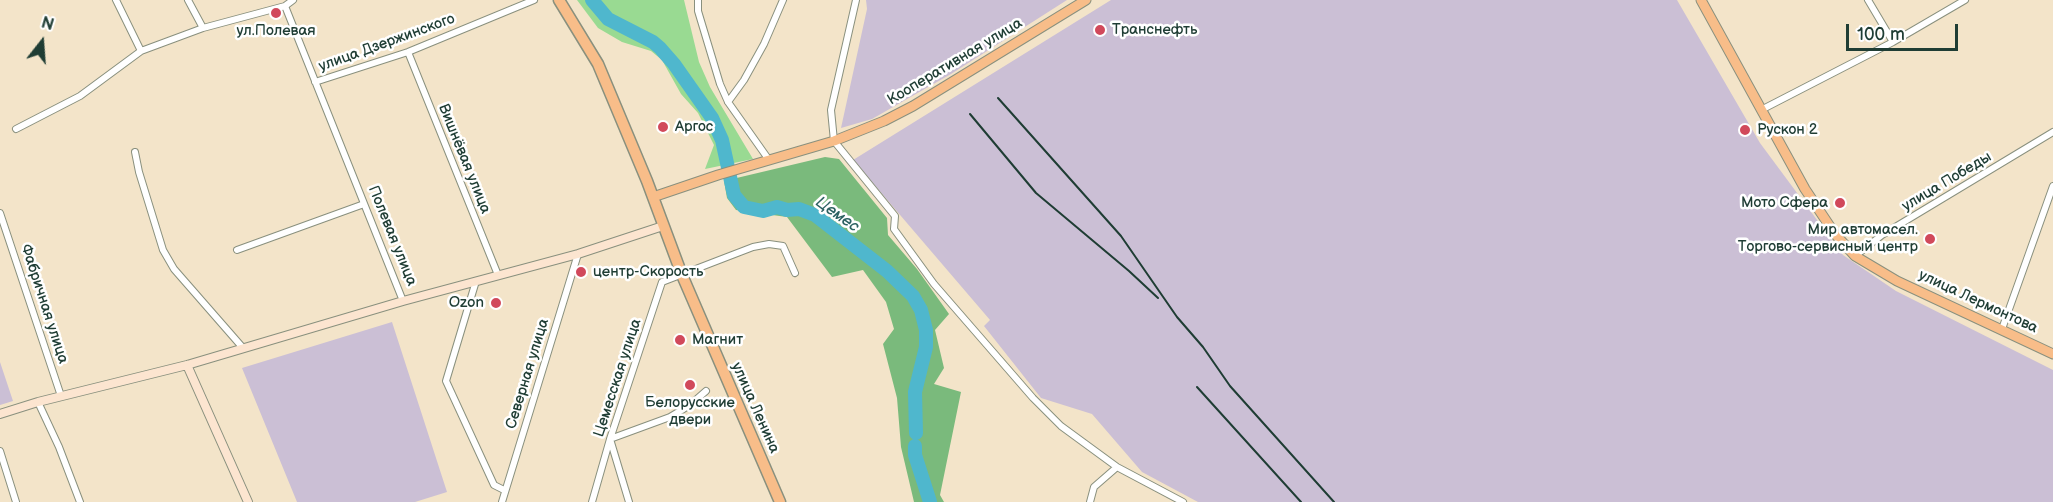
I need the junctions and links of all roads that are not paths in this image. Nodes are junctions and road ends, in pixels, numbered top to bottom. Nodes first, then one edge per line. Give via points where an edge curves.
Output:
1 (116, 0) edge
2 (188, 0) edge
3 (293, 0) edge
4 (534, 0) edge
5 (558, 0) edge
6 (698, 0) edge
7 (783, 0) edge
8 (856, 0) edge
9 (1086, 0) edge
10 (1701, 0) edge
11 (1868, 0) edge
12 (1965, 0) edge
13 (285, 6) junction
14 (203, 28) junction
15 (1893, 42) junction
16 (141, 51) junction
17 (408, 52) junction
18 (315, 82) junction
19 (728, 102) junction
20 (1761, 110) junction
21 (16, 129) dead end
22 (2053, 132) edge
23 (834, 138) junction
24 (135, 152) dead end
25 (769, 160) junction
26 (2053, 186) edge
27 (653, 197) junction
28 (364, 204) junction
29 (0, 213) edge
30 (663, 226) junction
31 (237, 250) dead end
32 (578, 254) junction
33 (1855, 256) junction
34 (795, 273) dead end
35 (498, 275) junction
36 (682, 275) junction
37 (476, 281) junction
38 (403, 301) junction
39 (2002, 329) junction
40 (243, 348) junction
41 (2053, 354) edge
42 (187, 365) junction
43 (706, 391) dead end
44 (61, 396) junction
45 (38, 402) junction
46 (0, 414) edge
47 (610, 439) junction
48 (0, 451) edge
49 (1117, 467) junction
50 (504, 490) junction
51 (16, 502) edge
52 (80, 502) edge
53 (248, 502) edge
54 (502, 502) edge
55 (592, 502) edge
56 (629, 502) edge
57 (780, 502) edge
58 (1090, 502) edge
59 (1183, 502) edge

1 - 16 street
2 - 14 street
3 - 13 street
4 - 17 street, улица Дзержинского
5 - 27 highway via 598,64
6 - 19 street via 709,51
7 - 19 street via 764,44
8 - 23 street via 831,110
9 - 23 main road, Кооперативная улица via 913,106 884,121
10 - 20 main road, улица Лермонтова
11 - 15 street
12 - 15 street
13 - 14 street
13 - 18 street, Полевая улица
14 - 16 street
15 - 20 street
16 - 21 street via 80,96
17 - 18 street, улица Дзержинского
17 - 35 street, Вишнёвая улица
18 - 28 street, Полевая улица
19 - 25 street
20 - 33 main road, улица Лермонтова via 1805,189
22 - 33 street, улица Победы via 1882,235
23 - 25 main road, Кооперативная улица
23 - 49 street via 895,216 894,229 933,285 1061,426
24 - 40 street via 163,250 174,269
25 - 27 main road, Кооперативная улица
26 - 39 street
27 - 30 highway, улица Ленина
28 - 31 street
28 - 38 street, Полевая улица
29 - 44 street, Фабричная улица
30 - 32 main road, Полевая улица
30 - 36 highway, улица Ленина
32 - 35 main road, Полевая улица
32 - 50 street, Северная улица
33 - 39 main road, улица Лермонтова via 1897,282
34 - 36 street via 783,246 769,244
35 - 37 main road, Полевая улица
36 - 47 street, Цемесская улица via 662,282
36 - 57 highway, улица Ленина
37 - 38 main road, Полевая улица
37 - 50 street via 446,381 494,485
38 - 40 main road
39 - 41 main road, улица Лермонтова
40 - 42 main road
42 - 44 main road
42 - 53 main road
43 - 47 street via 670,417
44 - 45 main road
45 - 46 main road
45 - 52 street
47 - 55 street, Цемесская улица
47 - 56 street
48 - 51 street
49 - 58 street via 1094,487
49 - 59 street
50 - 54 street, Северная улица

